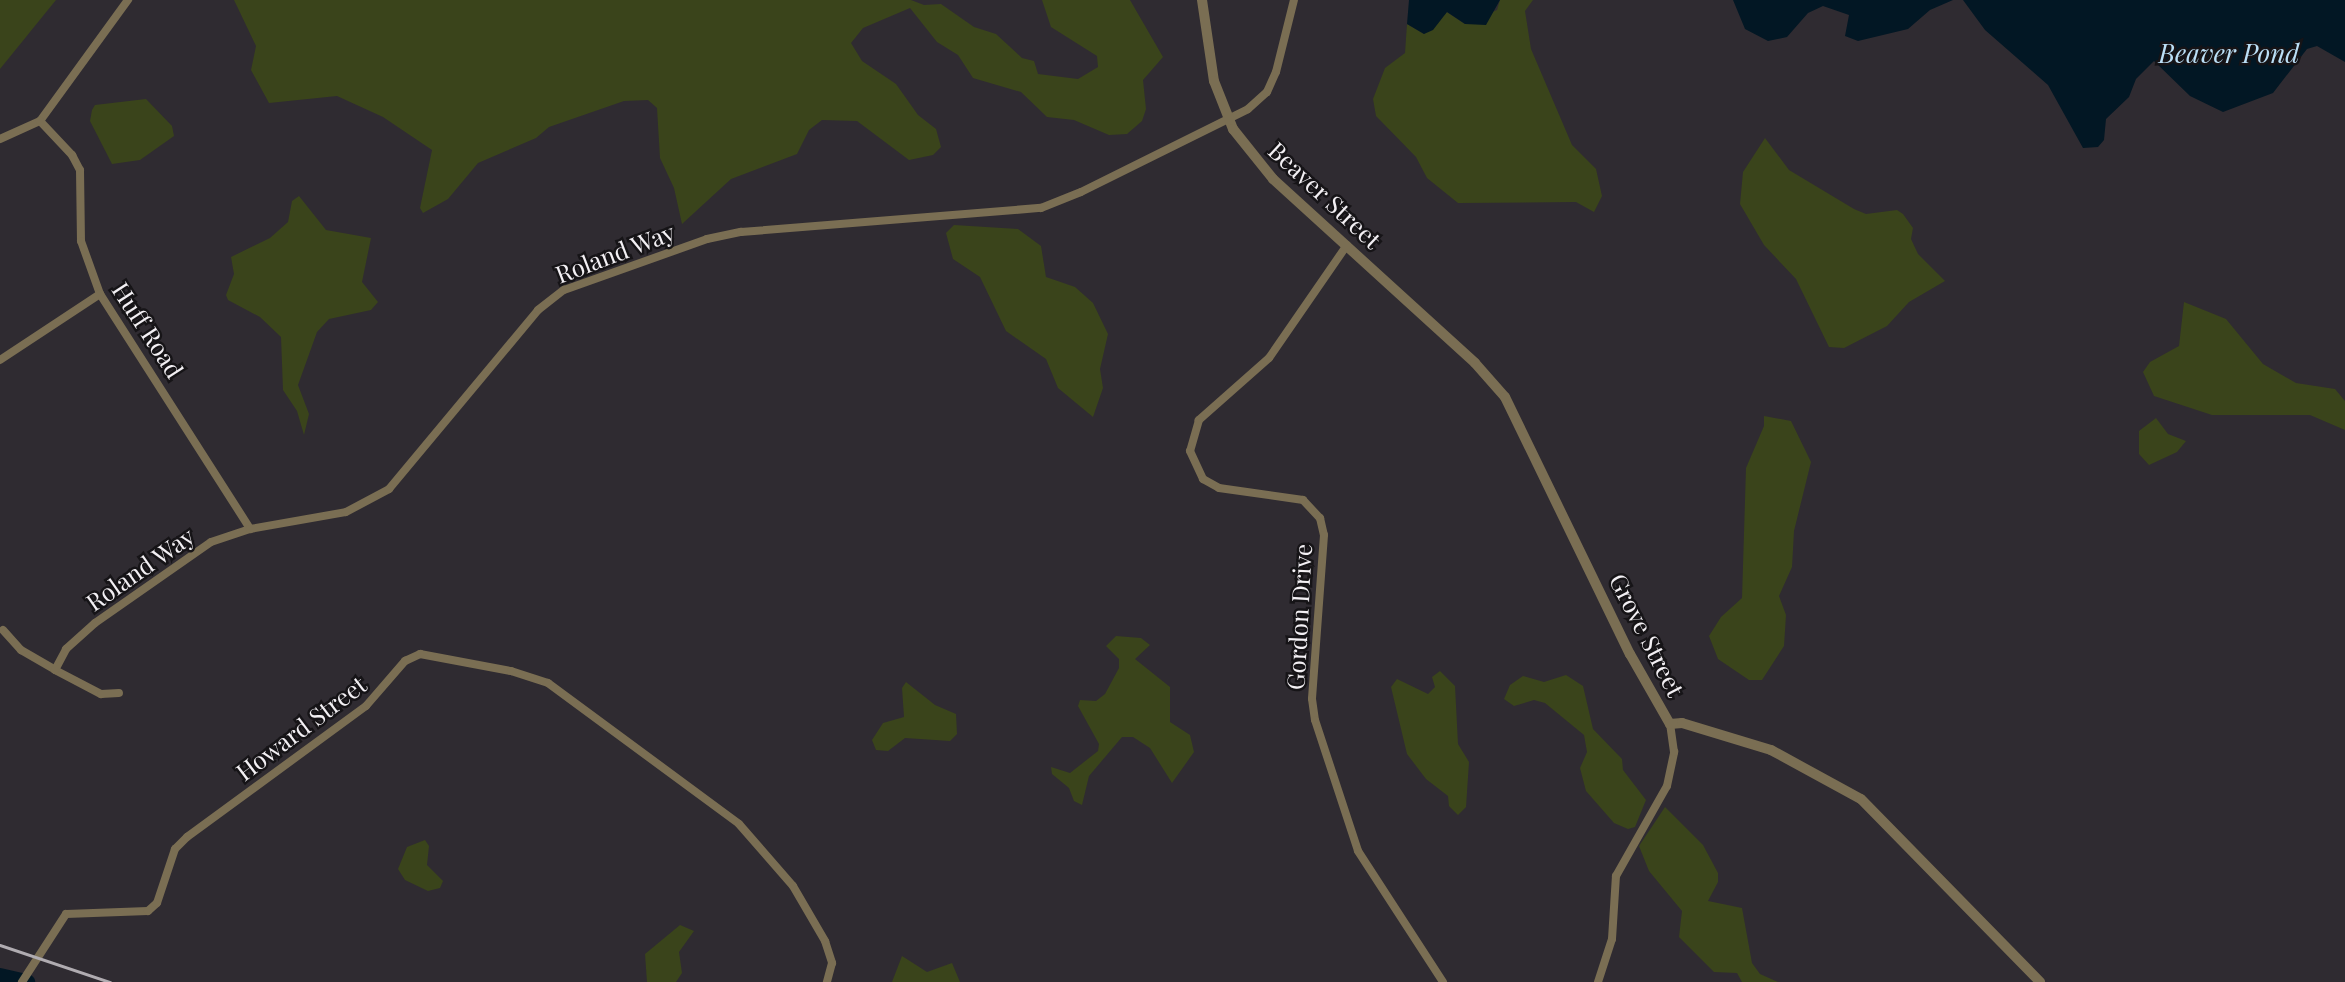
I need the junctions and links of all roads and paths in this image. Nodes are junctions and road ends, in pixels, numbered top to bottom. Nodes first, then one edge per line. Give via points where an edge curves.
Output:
1 (128, 0) edge
2 (1202, 0) edge
3 (1294, 0) edge
4 (1228, 120) junction
5 (40, 121) junction
6 (0, 139) edge
7 (1347, 245) junction
8 (100, 294) junction
9 (0, 360) edge
10 (1490, 378) joint
11 (250, 528) junction
12 (3, 630) dead end
13 (55, 670) junction
14 (119, 693) dead end
15 (1671, 724) junction
16 (22, 982) edge
17 (827, 982) edge
18 (1443, 982) edge
19 (1598, 982) edge
20 (2040, 982) edge

1 - 5 street
2 - 4 street, Beaver Street via 1214,81
3 - 4 street, Roland Way via 1267,92
4 - 7 street, Beaver Street via 1273,179
4 - 11 street, Roland Way via 1041,208 741,232 581,281 538,310 418,457 377,498 346,512
5 - 6 street
5 - 8 street, Huff Road via 80,170 82,241
7 - 10 street, Beaver Street
7 - 18 street, Gordon Drive via 1269,358 1199,420 1190,451 1203,479 1219,488 1303,500 1320,518 1324,536 1312,699 1315,720 1358,851
8 - 9 street
8 - 11 street, Huff Road
10 - 15 street, Grove Street via 1516,415 1630,654
11 - 13 street, Roland Way via 211,542 129,599 65,649
12 - 13 street via 21,650
13 - 14 street via 101,694
15 - 19 street via 1674,752 1667,786 1616,876 1612,939
15 - 20 street, Grove Street via 1682,723 1771,750 1861,799
16 - 17 street, Howard Street via 66,914 141,912 157,904 168,865 187,837 366,706 405,661 420,654 499,668 548,683 730,817 760,845 809,912 831,953

